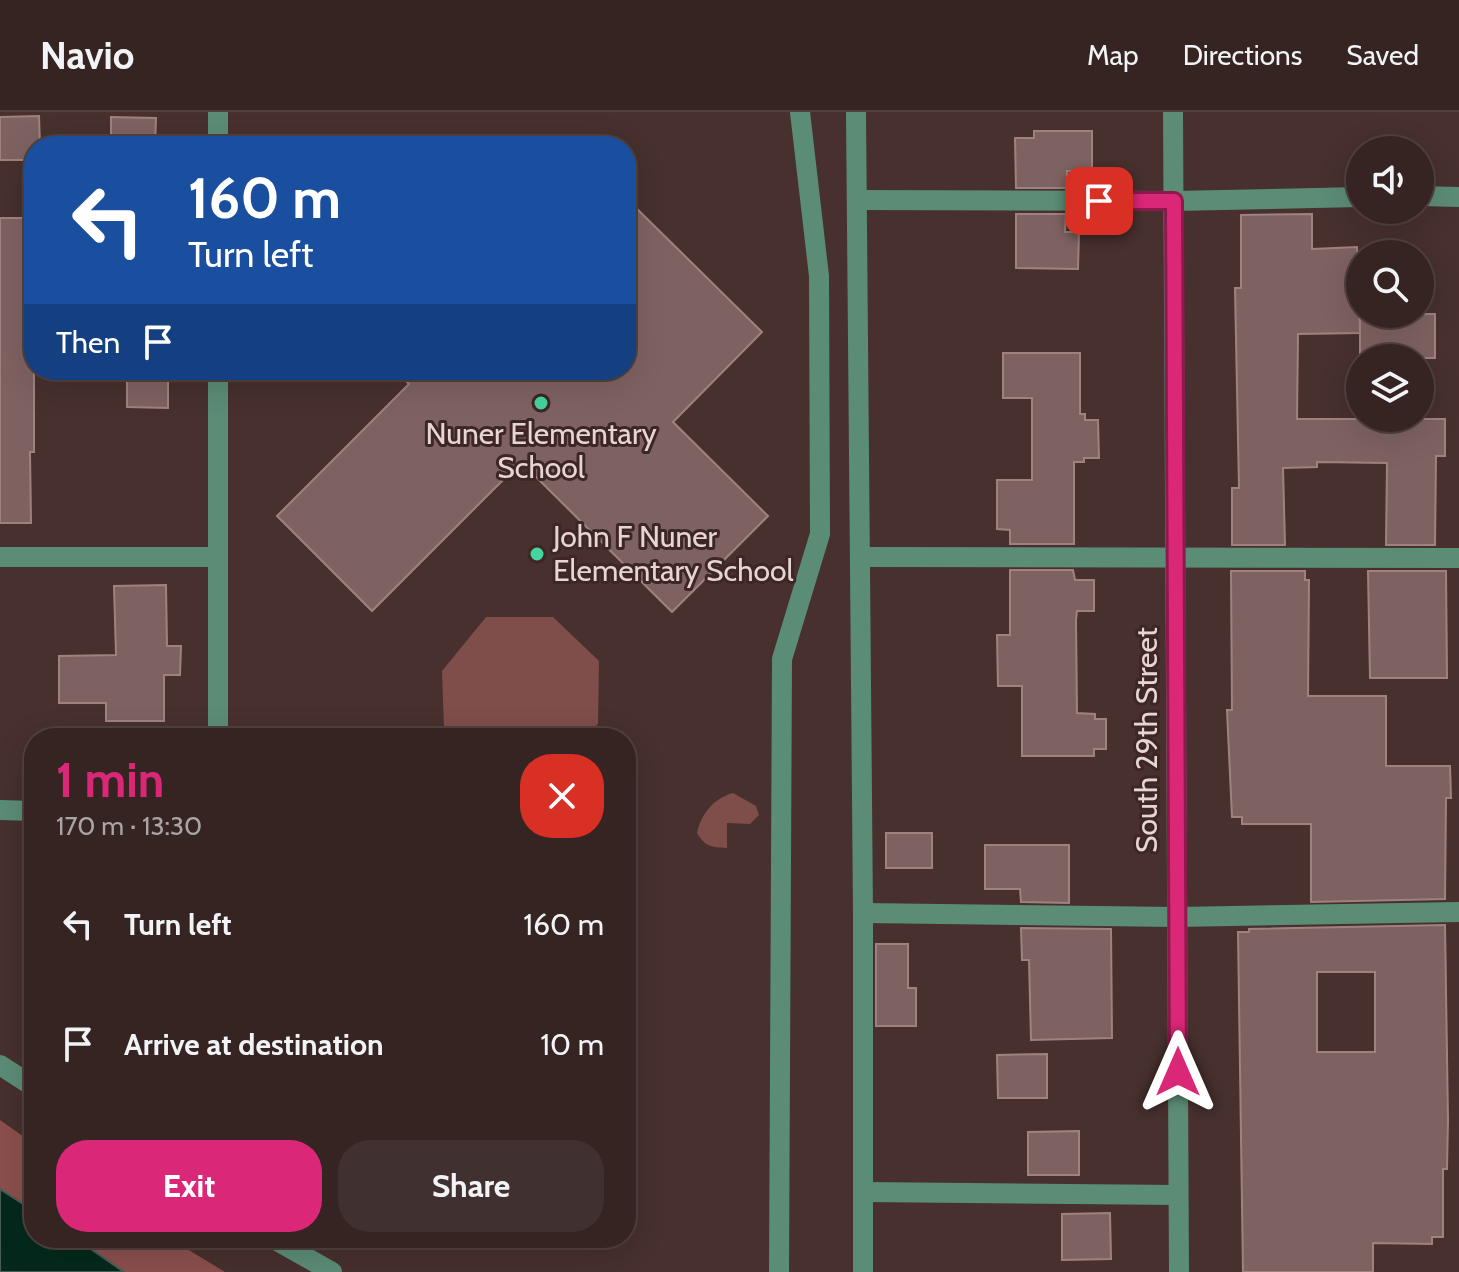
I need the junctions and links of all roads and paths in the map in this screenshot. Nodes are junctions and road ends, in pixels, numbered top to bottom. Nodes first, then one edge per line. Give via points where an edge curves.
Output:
1 (218, 112) edge
2 (800, 112) edge
3 (856, 112) edge
4 (1173, 112) edge
5 (218, 136) edge
6 (1434, 196) edge
7 (1346, 197) edge
8 (1459, 197) edge
9 (857, 200) junction
10 (1174, 201) junction
11 (218, 380) edge
12 (0, 557) edge
13 (218, 557) junction
14 (861, 557) junction
15 (1177, 558) junction
16 (1459, 558) edge
17 (218, 728) edge
18 (0, 810) edge
19 (24, 811) edge
20 (1459, 912) edge
21 (863, 913) junction
22 (1177, 917) junction
23 (0, 1065) edge
24 (24, 1081) edge
25 (864, 1192) junction
26 (1178, 1195) junction
27 (290, 1248) edge
28 (332, 1272) edge
29 (779, 1272) edge
30 (863, 1272) edge
31 (1179, 1272) edge

1 - 5 street
2 - 29 street via 819,276 820,534 782,659
3 - 9 street
4 - 10 street, South 29th Street
6 - 8 street
7 - 10 street
9 - 10 street
9 - 14 street
10 - 15 street, South 29th Street
11 - 13 street
12 - 13 street
13 - 17 street
14 - 15 street
14 - 21 street
15 - 16 street
15 - 22 street, South 29th Street
18 - 19 street
20 - 22 street
21 - 22 street
21 - 25 street
22 - 26 street, South 29th Street
23 - 24 street
25 - 26 street
25 - 30 street
26 - 31 street, South 29th Street
27 - 28 street

